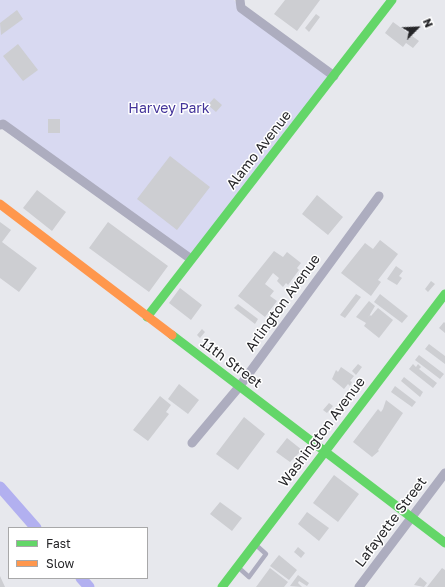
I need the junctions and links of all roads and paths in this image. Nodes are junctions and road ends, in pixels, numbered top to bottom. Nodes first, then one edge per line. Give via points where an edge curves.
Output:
1 (240, 0) edge
2 (392, 0) edge
3 (334, 76) junction
4 (2, 124) edge
5 (379, 196) dead end
6 (0, 204) edge
7 (191, 259) junction
8 (445, 294) edge
9 (147, 317) junction
10 (239, 387) junction
11 (192, 443) dead end
12 (324, 452) junction
13 (445, 473) edge
14 (411, 518) junction
15 (445, 543) edge
16 (255, 544) junction
17 (237, 567) junction
18 (222, 587) edge
19 (359, 587) edge

1 - 3 street via 241,8
2 - 3 street, Alamo Avenue
3 - 7 street, Alamo Avenue
4 - 7 street
5 - 10 street, Arlington Avenue
6 - 9 street, 11th Street
7 - 9 street, Alamo Avenue
8 - 12 street, Washington Avenue
9 - 10 street, 11th Street
10 - 11 street, Arlington Avenue
10 - 12 street, 11th Street
12 - 14 street, 11th Street
12 - 16 street, Washington Avenue
13 - 14 street, Lafayette Street
14 - 15 street, 11th Street
14 - 19 street, Lafayette Street
16 - 17 street, Washington Avenue
16 - 17 lane via 266,554 250,577
17 - 18 street, Washington Avenue

